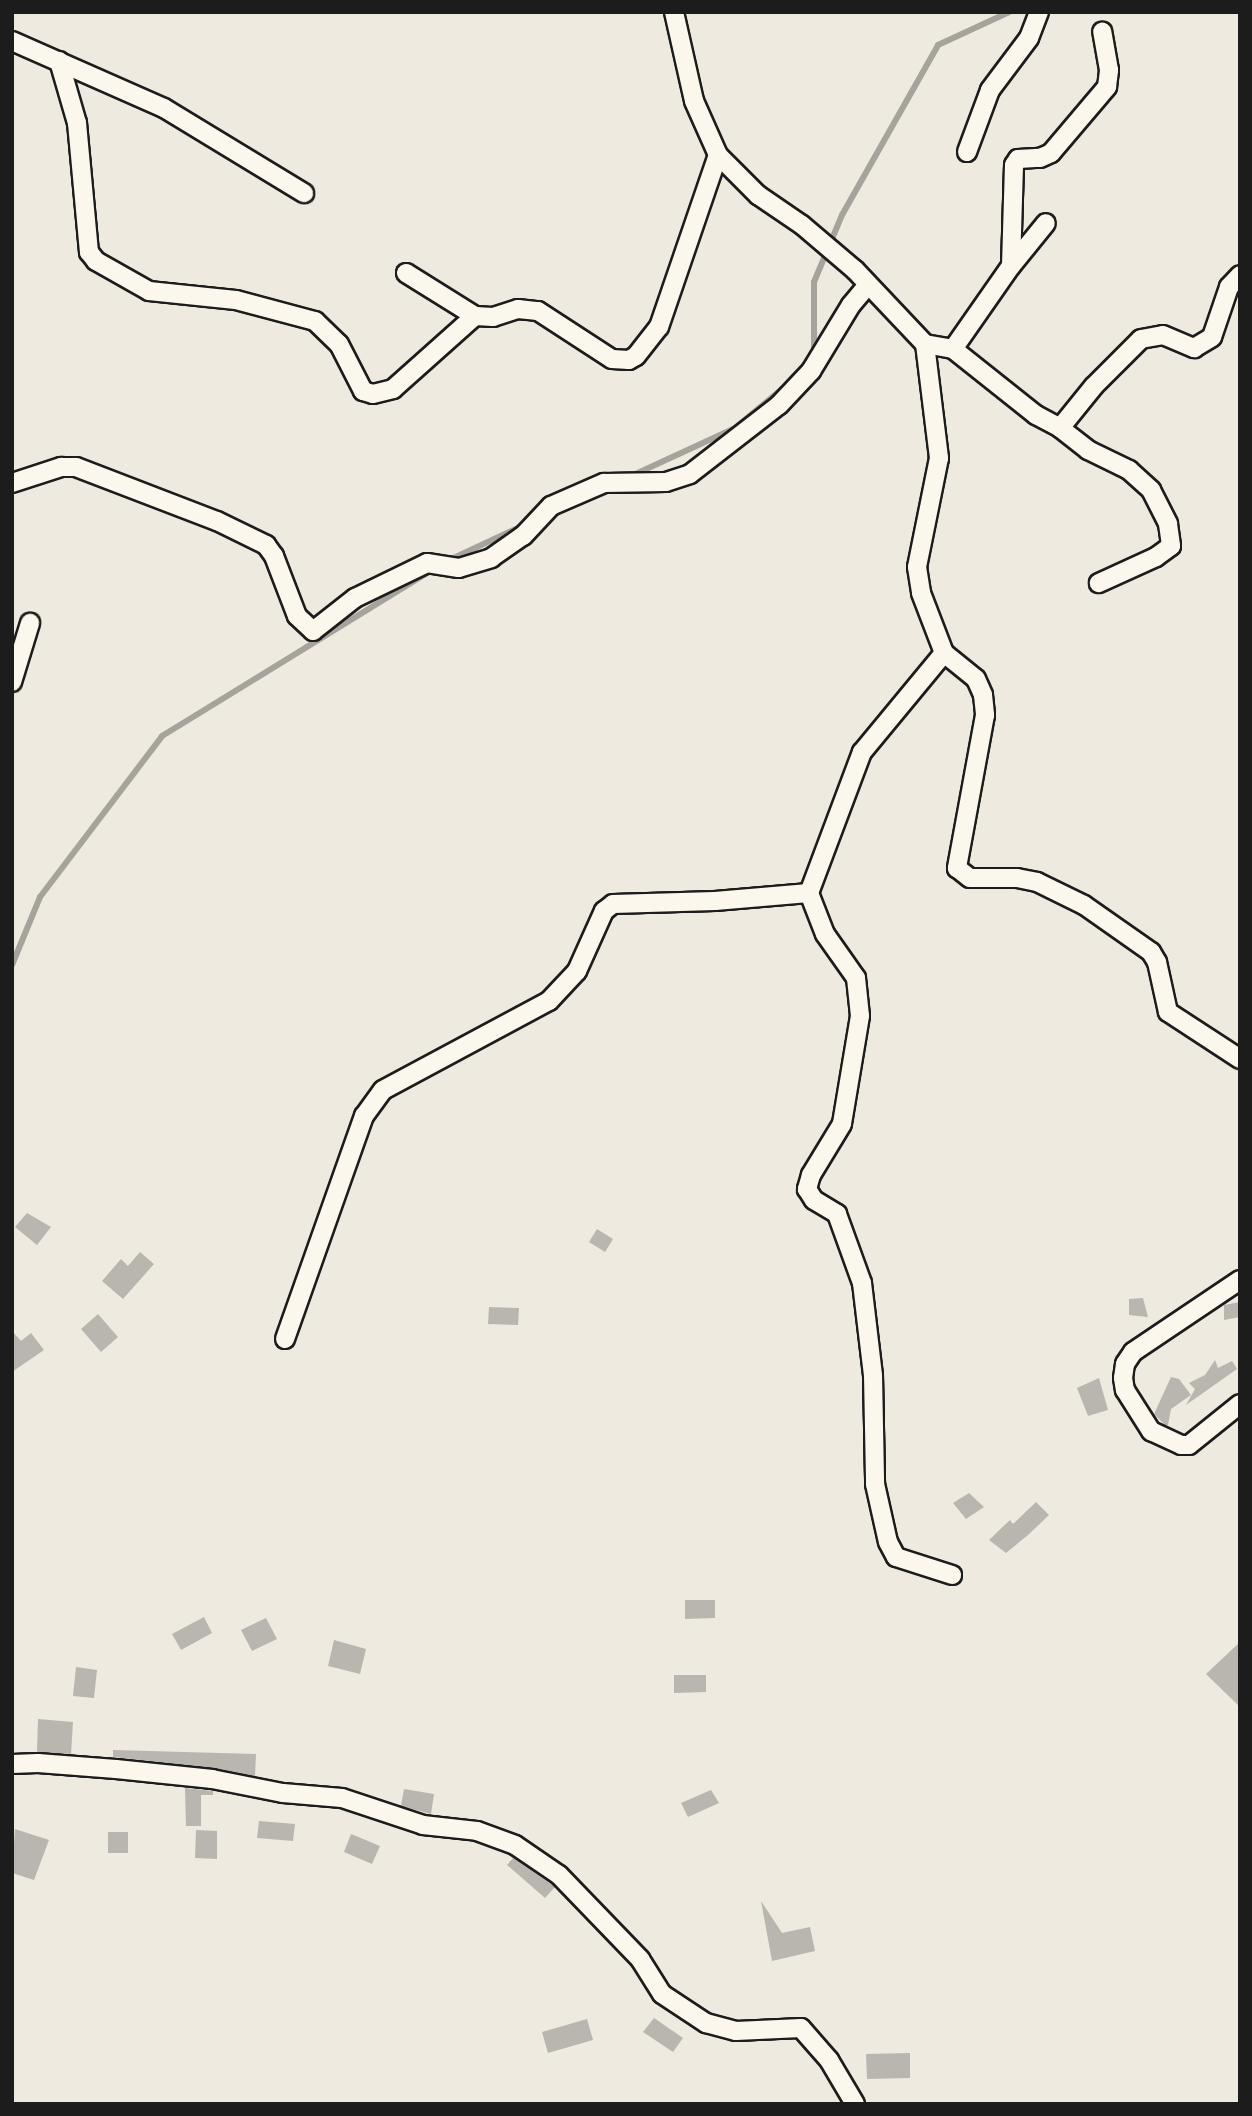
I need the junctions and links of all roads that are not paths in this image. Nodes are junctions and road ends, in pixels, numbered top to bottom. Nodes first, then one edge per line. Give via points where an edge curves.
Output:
1 (674, 12) edge
2 (1039, 12) edge
3 (1102, 32) dead end
4 (12, 41) edge
5 (59, 61) junction
6 (967, 152) dead end
7 (718, 155) junction
8 (304, 193) dead end
9 (1046, 223) dead end
10 (1011, 266) junction
11 (406, 273) dead end
12 (1240, 275) edge
13 (867, 286) junction
14 (475, 316) junction
15 (925, 344) junction
16 (953, 349) junction
17 (1060, 428) junction
18 (12, 483) edge
19 (1099, 583) dead end
20 (30, 623) dead end
21 (944, 653) junction
22 (12, 682) edge
23 (809, 893) junction
24 (1240, 1059) edge
25 (1240, 1280) edge
26 (285, 1339) dead end
27 (1240, 1404) edge
28 (951, 1575) dead end
29 (12, 1764) edge
30 (855, 2104) edge

1 - 7 street via 694,101
2 - 6 street via 1029,38 990,90
3 - 10 street via 1108,88 1051,153 1018,159 1014,164
4 - 5 street
5 - 8 street via 164,108
5 - 14 street via 77,123 89,252 96,261 149,291 236,300 315,321 339,344 363,391 373,394 393,389
7 - 13 street via 758,195 855,270
7 - 14 street via 659,327 636,356 612,359 538,311 517,309 493,317
9 - 10 street
10 - 16 street
11 - 14 street
12 - 17 street via 1228,287 1212,337 1194,348 1163,335 1142,339
13 - 15 street
13 - 18 street via 811,371 779,405 690,474 666,482 604,483 551,506 523,536 491,558 459,568 427,563 355,598 313,631 297,617 266,545 217,521 76,467 61,467
15 - 16 street
15 - 21 street via 939,458 917,567 921,593
16 - 17 street via 1036,415
17 - 19 street via 1088,450 1129,470 1151,490 1168,524 1171,546 1156,558
20 - 22 street
21 - 23 street via 862,752
21 - 24 street via 976,679 985,715 956,860 961,874 1037,882 1084,905 1151,952 1168,1012
23 - 26 street via 613,904 604,911 577,971 549,1001 383,1090 364,1116
23 - 28 street via 825,934 856,978 860,1016 842,1124 807,1189 814,1200 837,1214 862,1283 876,1421 875,1484 888,1542 897,1557
25 - 27 street via 1133,1352 1123,1378 1125,1390 1151,1431 1181,1446 1189,1445
29 - 30 street via 116,1769 342,1798 423,1825 477,1831 515,1845 559,1875 640,1959 662,1994 706,2023 736,2031 801,2028 829,2060

